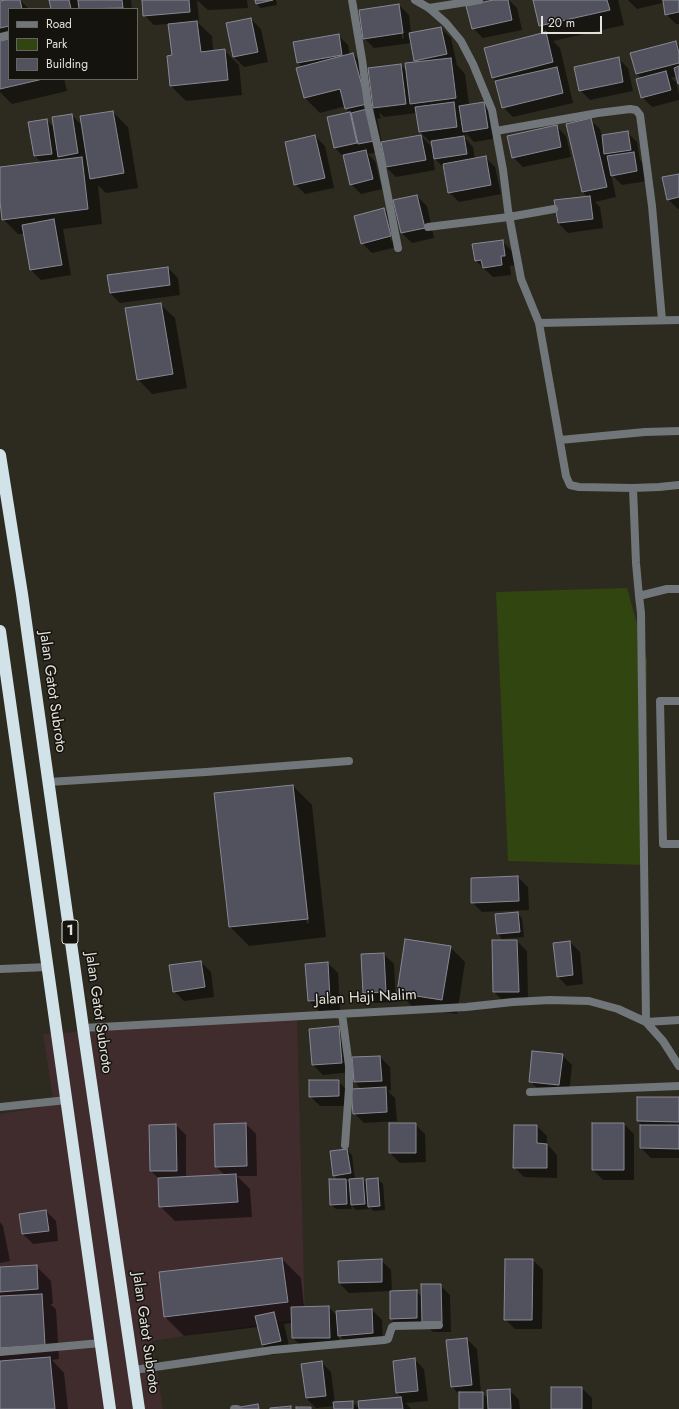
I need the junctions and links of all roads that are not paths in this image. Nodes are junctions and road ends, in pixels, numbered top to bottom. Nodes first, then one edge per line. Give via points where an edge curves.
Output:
1 (352, 0) edge
2 (416, 0) edge
3 (479, 0) edge
4 (429, 8) junction
5 (496, 131) junction
6 (554, 209) dead end
7 (509, 217) junction
8 (428, 227) dead end
9 (398, 248) dead end
10 (662, 320) junction
11 (679, 320) edge
12 (539, 323) junction
13 (679, 431) edge
14 (560, 440) junction
15 (0, 455) edge
16 (679, 485) edge
17 (633, 488) junction
18 (679, 589) edge
19 (639, 596) junction
20 (0, 631) edge
21 (679, 700) edge
22 (348, 761) dead end
23 (49, 782) junction
24 (679, 844) edge
25 (48, 967) junction
26 (0, 969) edge
27 (342, 1014) junction
28 (679, 1020) edge
29 (646, 1022) junction
30 (83, 1028) junction
31 (679, 1066) edge
32 (679, 1086) edge
33 (530, 1092) dead end
34 (67, 1100) junction
35 (0, 1107) edge
36 (345, 1145) dead end
37 (439, 1325) dead end
38 (100, 1344) junction
39 (0, 1352) edge
40 (134, 1370) junction
41 (110, 1409) edge
42 (139, 1409) edge
43 (234, 1409) edge
44 (237, 1409) edge

1 - 9 street via 368,105
2 - 4 street
3 - 4 street
4 - 5 street via 461,41 492,110
5 - 7 street
5 - 10 street via 598,113 636,110 640,115 652,206
6 - 7 street
7 - 8 street
7 - 12 street via 521,279
10 - 11 street
10 - 12 street
12 - 14 street
13 - 14 street
14 - 17 street via 570,485
15 - 23 highway, Jalan Gatot Subroto / 1
16 - 17 street
17 - 19 street
18 - 19 street via 667,589
19 - 29 street
20 - 25 highway, 1
21 - 24 street via 660,701 663,844
22 - 23 street
23 - 30 highway, Jalan Gatot Subroto / 1
25 - 26 street
25 - 34 highway, 1
27 - 29 street, Jalan Haji Nalim via 512,1002 589,1001 618,1009
27 - 30 street, Jalan Haji Nalim
27 - 36 street via 349,1066
28 - 29 street
29 - 31 street via 663,1041
30 - 40 highway, Jalan Gatot Subroto / 1
32 - 33 street
34 - 35 street
34 - 38 highway, 1
37 - 40 street via 394,1326 388,1339 384,1340 274,1350
38 - 39 street
38 - 41 highway, 1
40 - 42 highway, Jalan Gatot Subroto / 1
43 - 44 street

